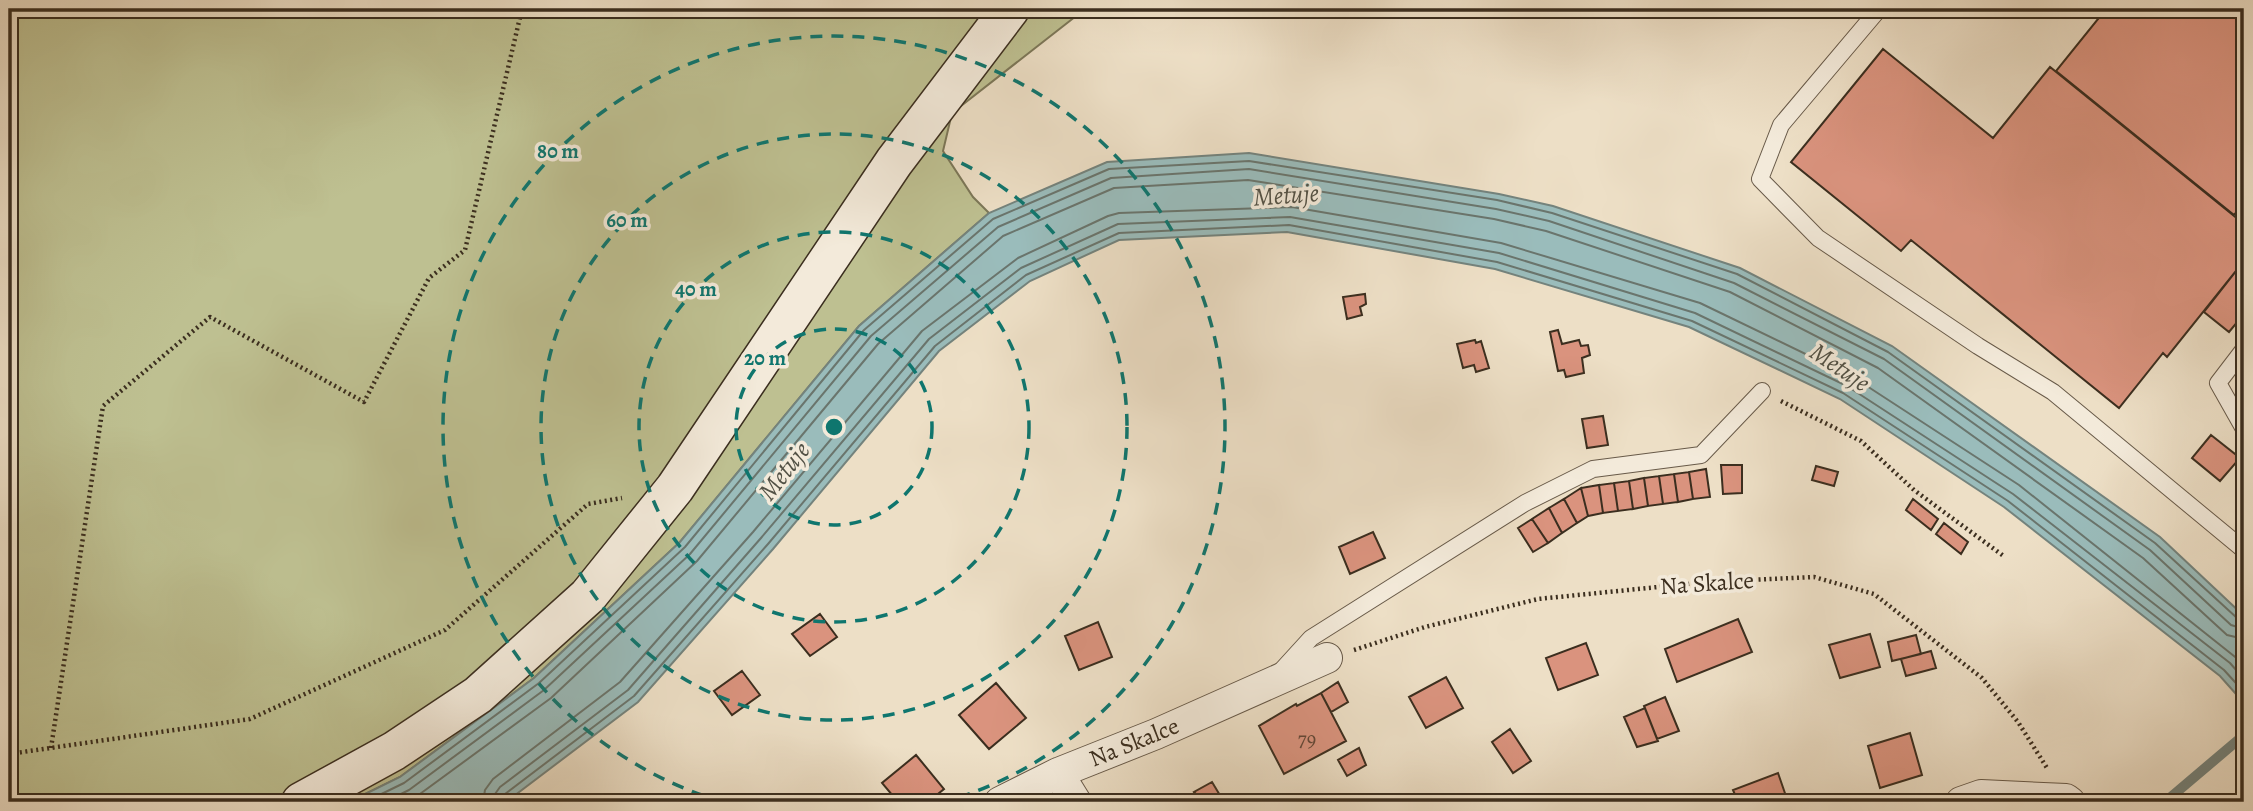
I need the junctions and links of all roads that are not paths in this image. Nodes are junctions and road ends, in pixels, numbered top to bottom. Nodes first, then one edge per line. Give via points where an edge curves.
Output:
1 (1010, 9) edge
2 (1879, 9) edge
3 (2244, 349) edge
4 (1762, 391) road end
5 (2244, 429) edge
6 (2244, 550) edge
7 (1327, 658) road end
8 (1269, 684) junction
9 (1058, 773) junction
10 (2068, 800) edge
11 (301, 802) edge
12 (1000, 802) edge
13 (1076, 802) edge
14 (1961, 802) edge

1 - 11 street via 894,162 675,488 588,596 478,695 394,751
2 - 6 lane via 1781,125 1760,179 1818,238 2053,392
3 - 5 lane via 2218,383
4 - 8 lane, Na Skalce via 1701,455 1593,469 1525,503 1311,638
7 - 8 street, Na Skalce
8 - 9 street, Na Skalce
9 - 12 street, Na Skalce
9 - 13 street
10 - 14 street via 1981,795

